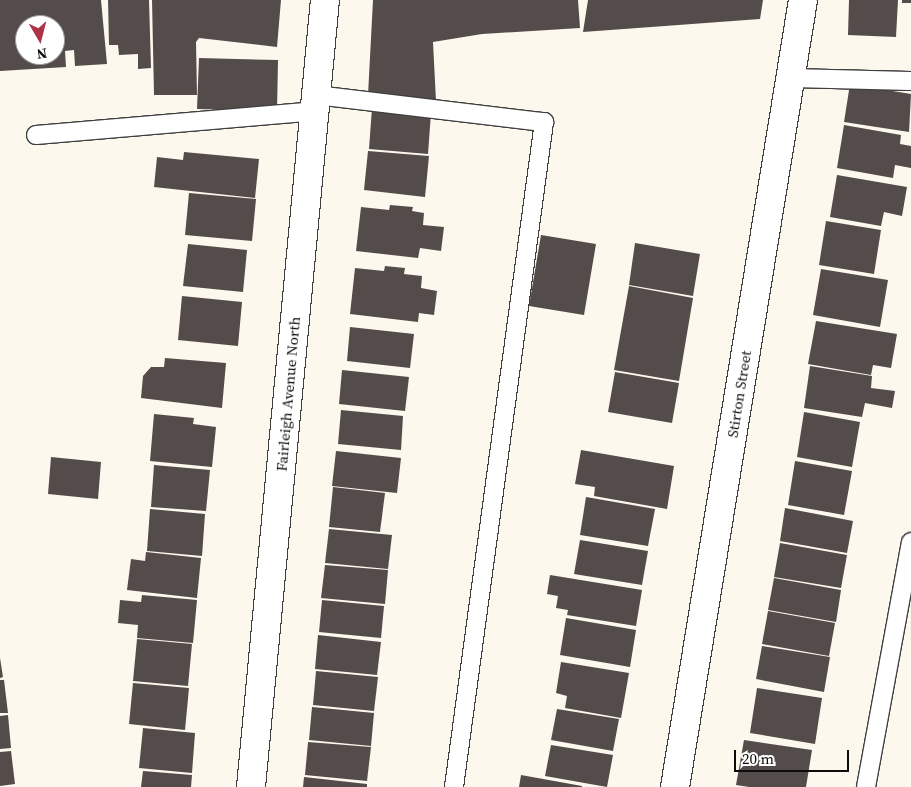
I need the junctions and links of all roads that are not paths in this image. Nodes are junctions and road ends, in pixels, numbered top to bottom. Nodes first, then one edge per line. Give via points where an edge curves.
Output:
1 (324, 0) edge
2 (803, 0) edge
3 (791, 78) junction
4 (911, 81) edge
5 (315, 103) junction
6 (36, 135) dead end
7 (911, 542) edge
8 (251, 787) edge
9 (454, 787) edge
10 (675, 787) edge
11 (866, 787) edge

1 - 5 street, Fairleigh Avenue North
2 - 3 street, Stirton Street
3 - 4 lane
3 - 10 street, Stirton Street
5 - 6 lane
5 - 8 street, Fairleigh Avenue North
5 - 9 lane via 544,122
7 - 11 lane

